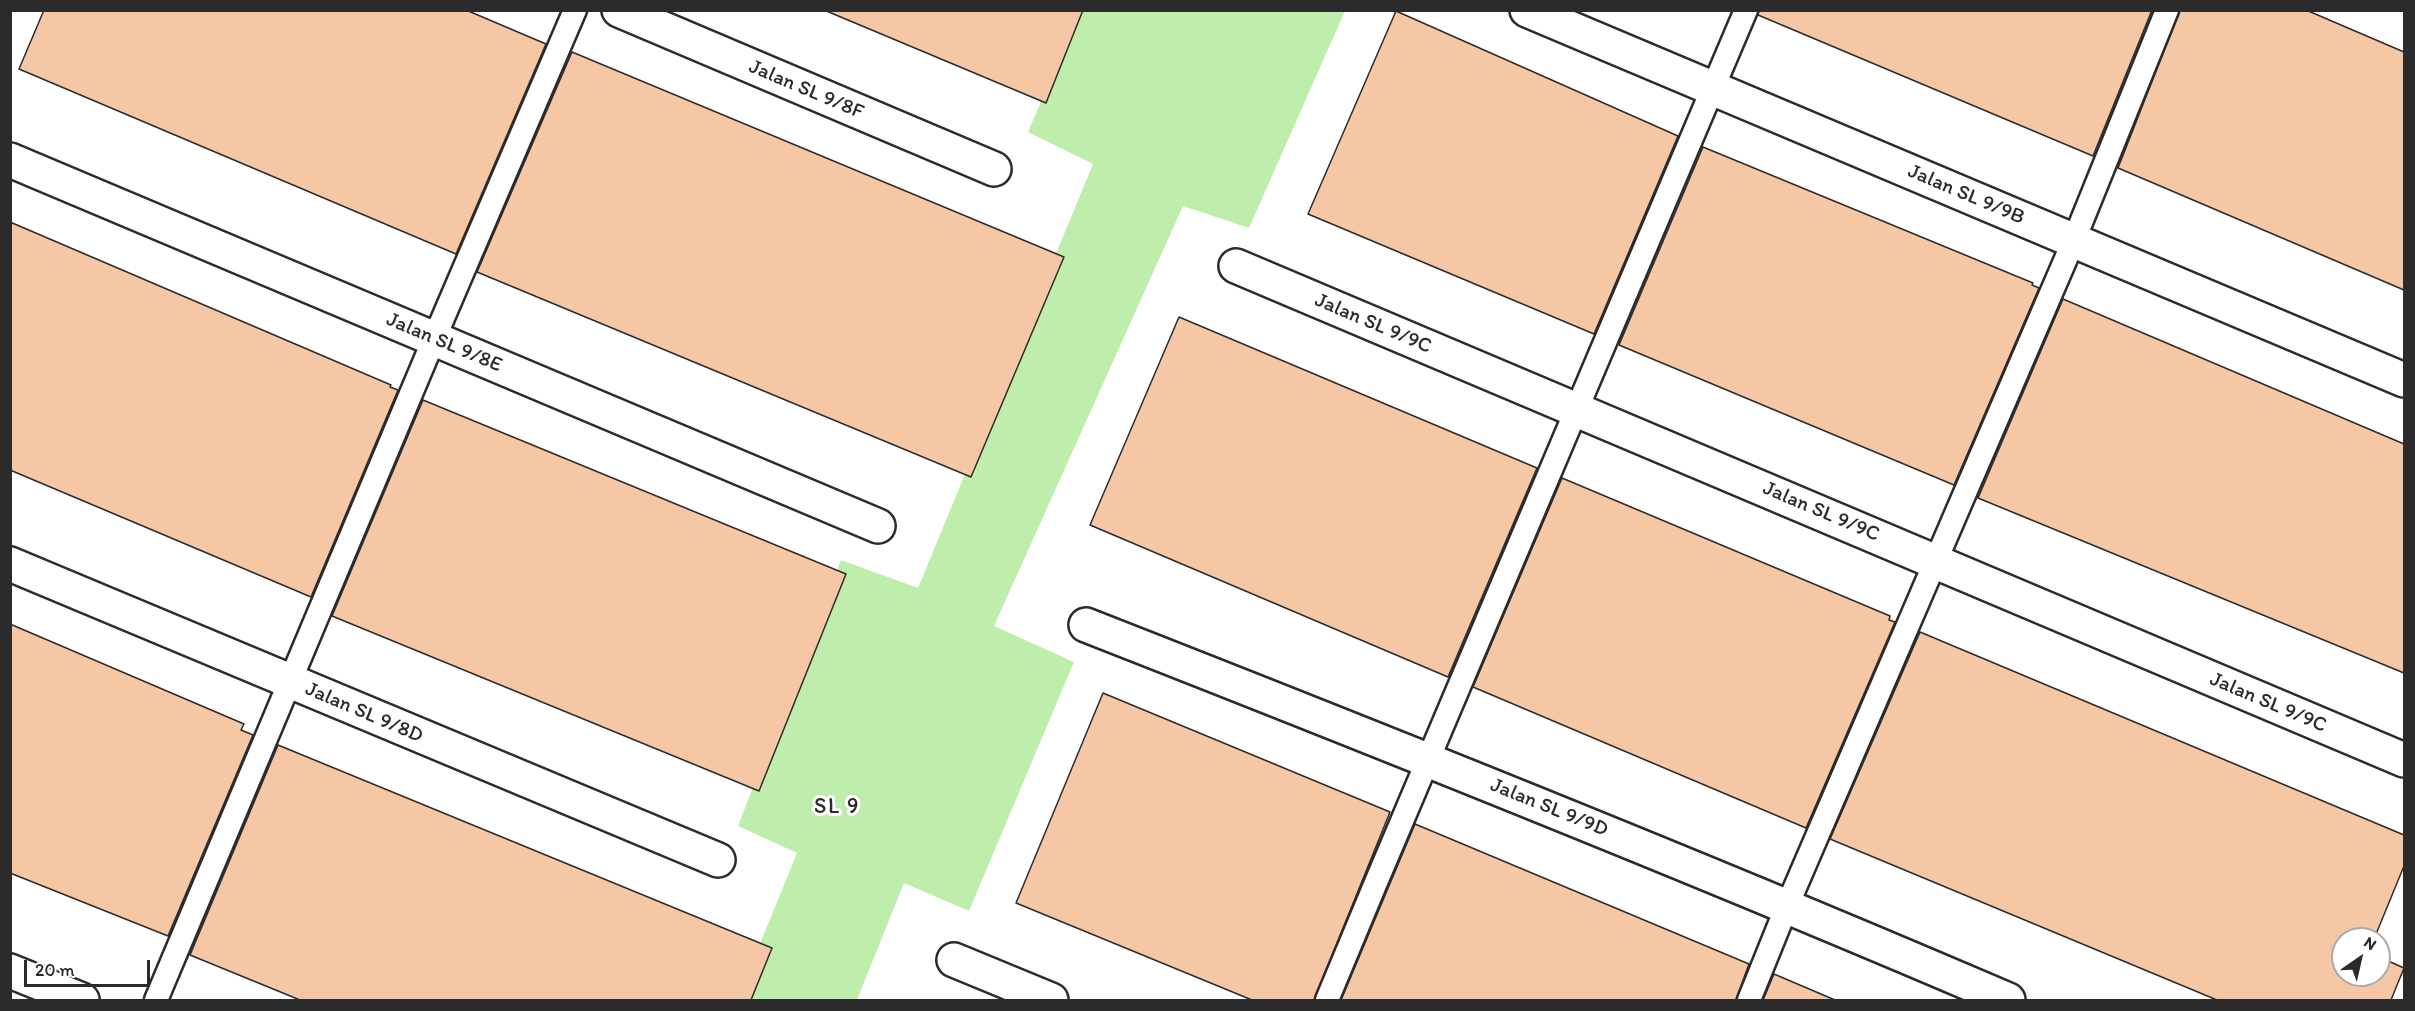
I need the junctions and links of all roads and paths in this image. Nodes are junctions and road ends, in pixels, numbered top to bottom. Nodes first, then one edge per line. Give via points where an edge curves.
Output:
1 (575, 10) edge
2 (619, 10) edge
3 (1527, 10) edge
4 (1746, 10) edge
5 (2168, 10) edge
6 (1713, 89) junction
7 (10, 160) edge
8 (993, 169) dead end
9 (2074, 240) junction
10 (1236, 266) dead end
11 (434, 339) junction
12 (2404, 380) edge
13 (1578, 410) junction
14 (878, 526) dead end
15 (1935, 560) junction
16 (10, 564) edge
17 (1086, 625) dead end
18 (290, 682) junction
19 (1427, 759) junction
20 (2404, 760) edge
21 (718, 860) dead end
22 (1787, 906) junction
23 (954, 960) dead end
24 (10, 971) edge
25 (82, 1000) edge
26 (156, 1000) edge
27 (1051, 1000) edge
28 (1327, 1000) edge
29 (1749, 1000) edge
30 (2008, 1000) edge

1 - 11 lane
2 - 8 street, Jalan SL 9/8F
3 - 6 street, Jalan SL 9/9B
4 - 6 lane
5 - 9 lane
6 - 9 street, Jalan SL 9/9B
6 - 13 lane
7 - 11 street, Jalan SL 9/8E
9 - 12 street, Jalan SL 9/9B
9 - 15 lane
10 - 13 street, Jalan SL 9/9C
11 - 14 street, Jalan SL 9/8E
11 - 18 lane
13 - 15 street, Jalan SL 9/9C
13 - 19 lane
15 - 20 street, Jalan SL 9/9C
15 - 22 lane
16 - 18 street, Jalan SL 9/8D
17 - 19 street, Jalan SL 9/9D
18 - 21 street, Jalan SL 9/8D
18 - 26 lane
19 - 22 street, Jalan SL 9/9D
19 - 28 lane
22 - 29 lane
22 - 30 street, Jalan SL 9/9D
23 - 27 street
24 - 25 street

